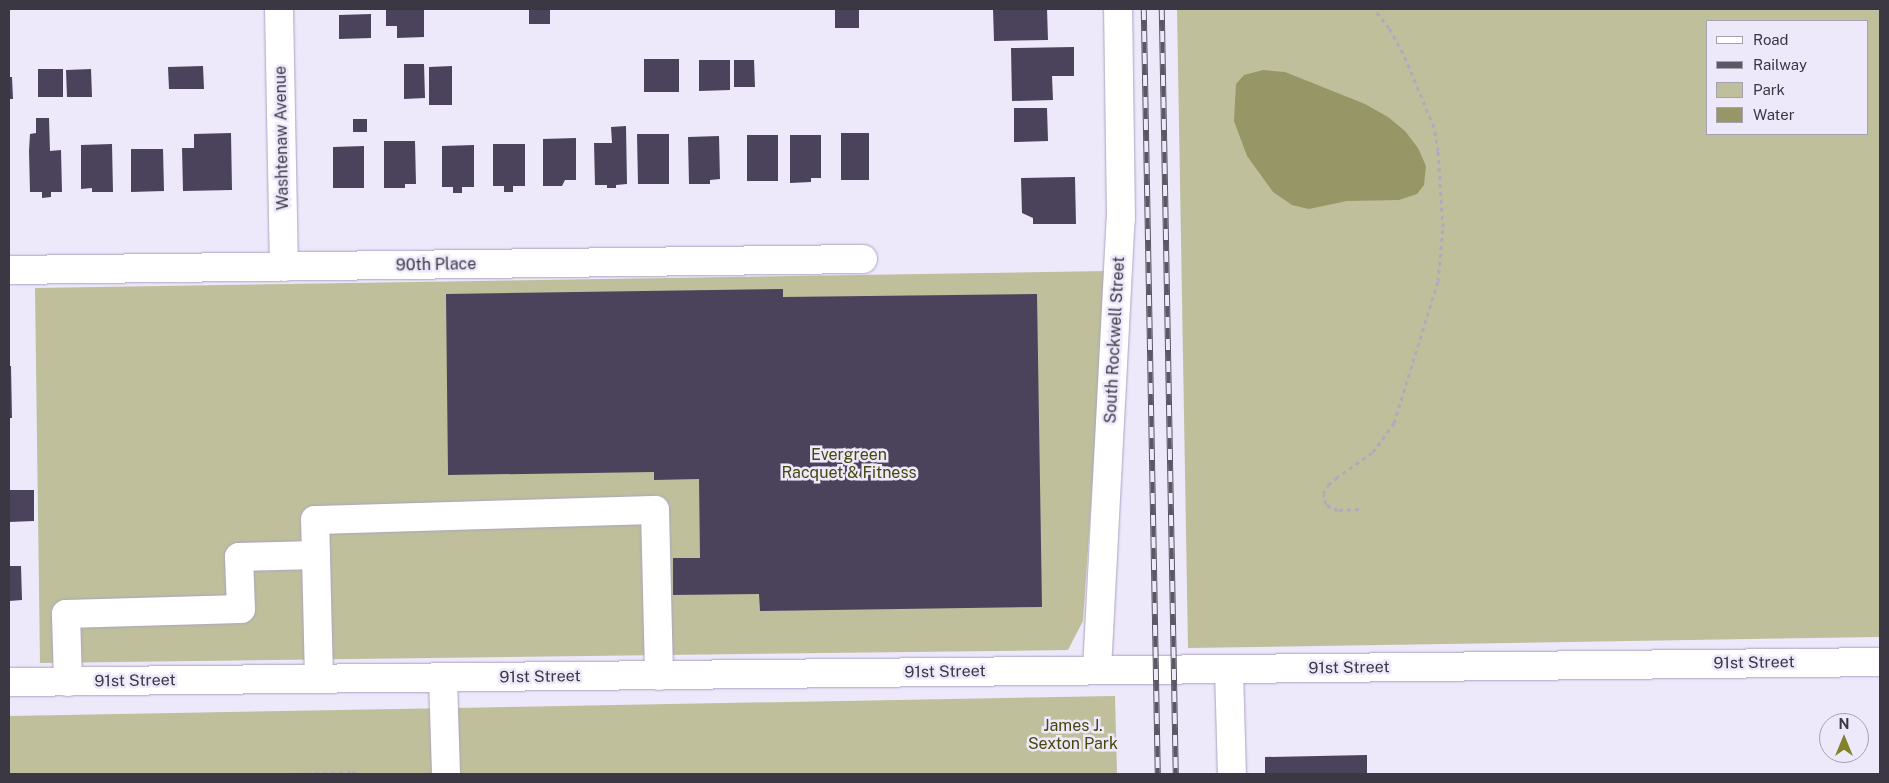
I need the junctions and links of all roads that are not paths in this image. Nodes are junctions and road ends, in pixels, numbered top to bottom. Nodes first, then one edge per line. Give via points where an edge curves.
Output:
1 (279, 9) edge
2 (1118, 9) edge
3 (863, 259) dead end
4 (284, 267) junction
5 (9, 270) edge
6 (316, 555) junction
7 (1880, 662) edge
8 (1229, 669) junction
9 (1097, 670) junction
10 (659, 676) junction
11 (443, 678) junction
12 (319, 679) junction
13 (9, 682) edge
14 (68, 682) junction
15 (446, 774) edge
16 (1232, 774) edge

1 - 4 street, Washtenaw Avenue
2 - 9 street, South Rockwell Street via 1121,219
3 - 4 street, 90th Place
4 - 5 street, 90th Place
6 - 10 street via 315,520 654,510
6 - 12 street
6 - 14 street via 239,557 240,609 66,614
7 - 8 street, 91st Street
8 - 9 street, 91st Street
8 - 16 street
9 - 10 street, 91st Street
10 - 11 street, 91st Street
11 - 12 street, 91st Street
11 - 15 street
12 - 14 street, 91st Street
13 - 14 street, 91st Street

